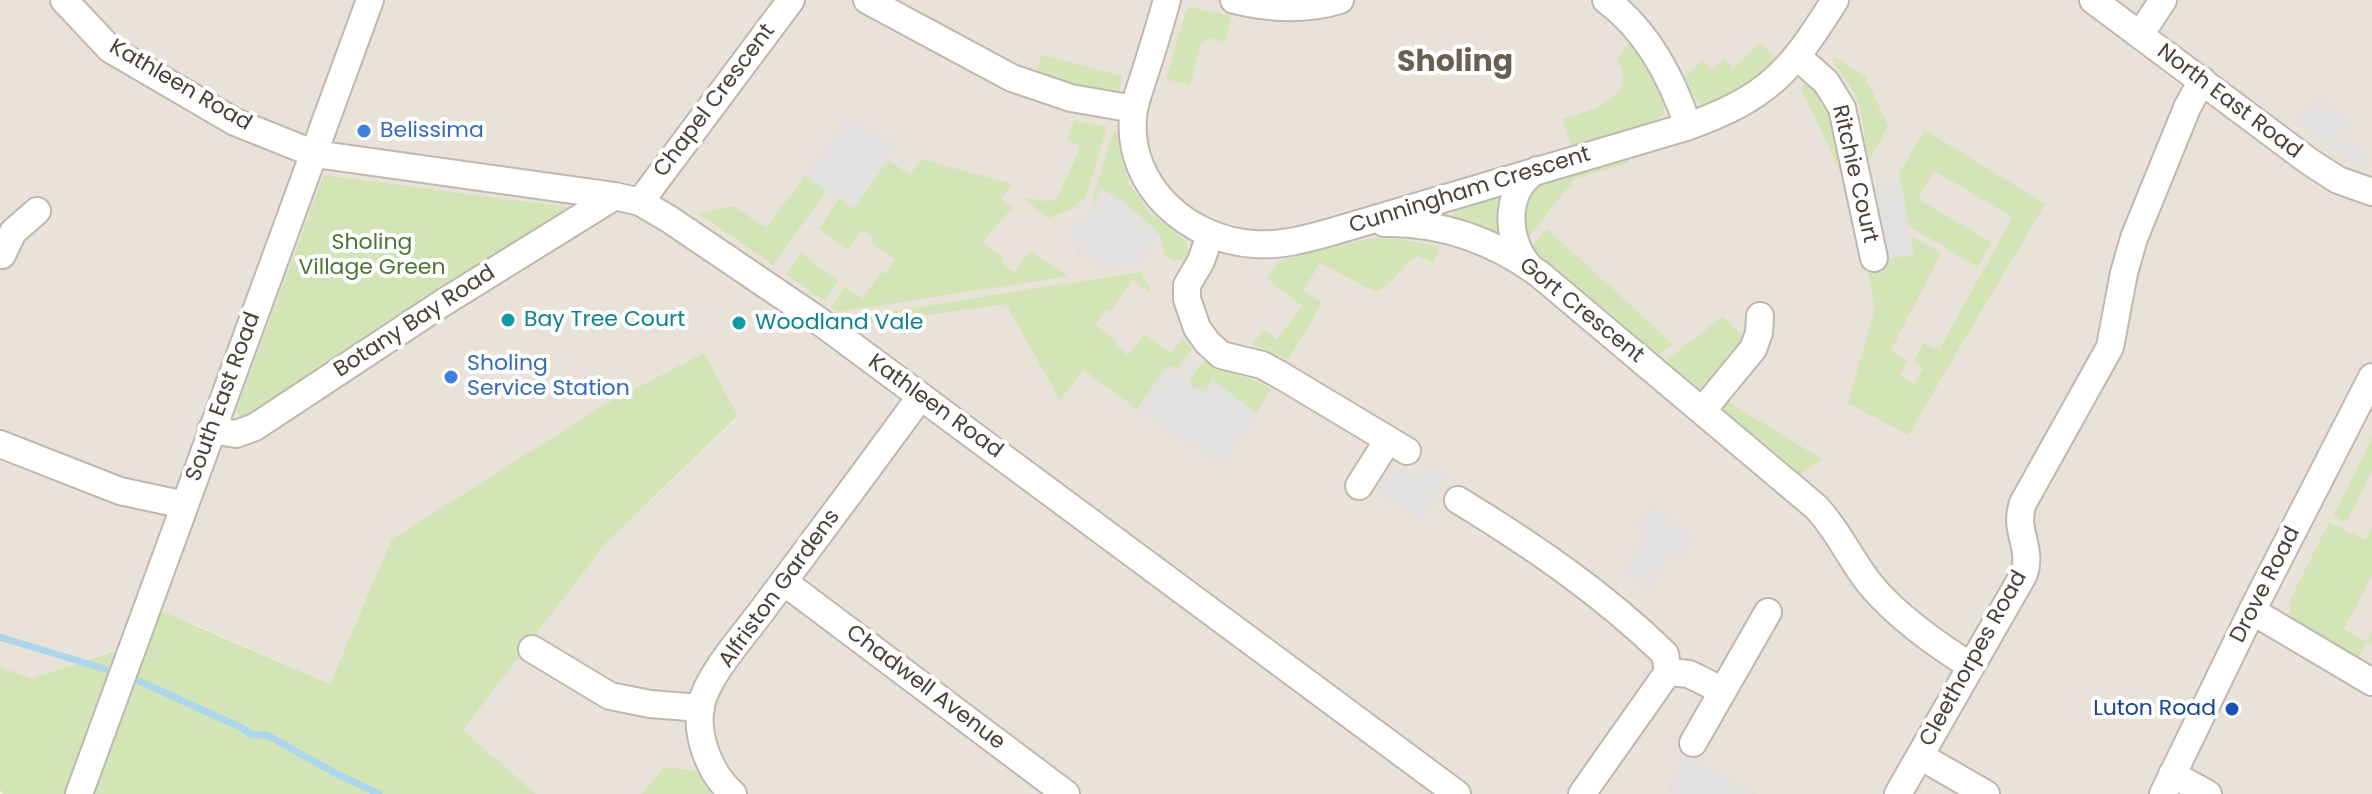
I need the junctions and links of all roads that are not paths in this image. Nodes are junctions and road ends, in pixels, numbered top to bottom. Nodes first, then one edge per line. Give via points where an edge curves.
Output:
1 (64, 0) edge
2 (370, 0) edge
3 (791, 0) edge
4 (867, 0) edge
5 (1167, 0) edge
6 (1234, 0) edge
7 (1340, 0) edge
8 (1606, 0) edge
9 (1835, 0) edge
10 (2093, 0) edge
11 (2163, 0) edge
12 (2140, 35) junction
13 (1798, 57) junction
14 (2202, 80) junction
15 (1134, 109) junction
16 (1688, 126) junction
17 (315, 154) junction
18 (1537, 170) junction
19 (2372, 192) edge
20 (628, 199) junction
21 (37, 211) dead end
22 (8, 225) edge
23 (1353, 226) junction
24 (1210, 235) junction
25 (2, 255) dead end
26 (1874, 258) dead end
27 (1530, 267) junction
28 (1760, 316) dead end
29 (2372, 377) edge
30 (921, 396) junction
31 (1702, 411) junction
32 (211, 430) junction
33 (0, 444) edge
34 (1359, 486) dead end
35 (1458, 500) dead end
36 (185, 505) junction
37 (784, 582) junction
38 (2252, 611) junction
39 (1768, 612) dead end
40 (532, 649) dead end
41 (1971, 666) junction
42 (1668, 672) junction
43 (2372, 682) edge
44 (1723, 691) junction
45 (701, 708) junction
46 (1693, 743) dead end
47 (1920, 756) junction
48 (2168, 784) edge
49 (79, 794) edge
50 (733, 794) edge
51 (1066, 794) edge
52 (1457, 794) edge
53 (1582, 794) edge
54 (1898, 794) edge
55 (1986, 794) edge
56 (2208, 794) edge

1 - 17 street, Kathleen Road via 110,49 235,122
2 - 17 street, South East Road
3 - 20 street, Chapel Crescent
4 - 15 street via 1012,78 1071,98
5 - 15 street, Cunningham Crescent
6 - 7 street via 1294,8
8 - 16 street via 1652,49
9 - 13 street, Cunningham Crescent
10 - 12 street, North East Road
11 - 12 street
12 - 14 street, North East Road
13 - 16 street, Cunningham Crescent via 1751,98
13 - 26 street, Ritchie Court via 1826,82 1842,108
14 - 19 street, North East Road via 2331,176
14 - 41 street, Cleethorpes Road via 2128,255 2110,347 2023,503 2018,522 2027,551 2024,574
15 - 24 street, Cunningham Crescent via 1136,152 1154,191 1180,218
16 - 18 street, Cunningham Crescent
17 - 20 street, Kathleen Road
17 - 32 street, South East Road
18 - 23 street, Cunningham Crescent
18 - 27 street via 1519,187 1511,221 1517,250
20 - 30 street, Kathleen Road via 669,219
20 - 32 street, Botany Bay Road via 441,304 255,427 236,434
21 - 22 street
22 - 25 street
23 - 24 street, Cunningham Crescent via 1279,244
23 - 27 street, Gort Crescent via 1394,223 1443,229 1489,243
24 - 34 street via 1187,285 1191,314 1207,342 1221,355 1262,365 1397,445
27 - 31 street, Gort Crescent
28 - 31 street via 1753,349
29 - 38 street, Drove Road
30 - 37 street, Alfriston Gardens
30 - 52 street, Kathleen Road
31 - 41 street, Gort Crescent via 1826,517 1879,595
32 - 36 street, South East Road
33 - 36 street via 120,491
35 - 42 street via 1562,567 1627,618 1665,654
36 - 49 street, South East Road
37 - 45 street, Alfriston Gardens via 712,680
37 - 51 street, Chadwell Avenue
38 - 43 street
38 - 48 street, Drove Road
39 - 44 street
40 - 45 street via 610,696
41 - 47 street, Cleethorpes Road
42 - 44 street via 1689,674
42 - 53 street
44 - 46 street
45 - 50 street via 705,751
47 - 54 street, Cleethorpes Road
47 - 55 street
48 - 56 street

